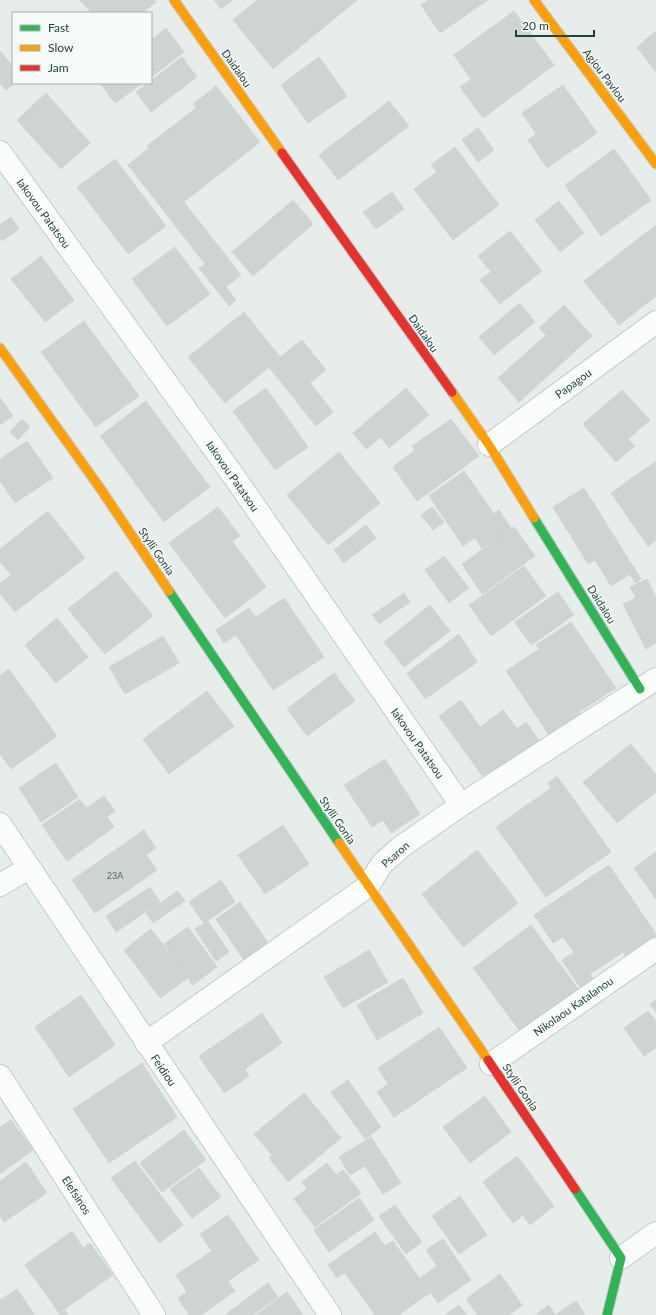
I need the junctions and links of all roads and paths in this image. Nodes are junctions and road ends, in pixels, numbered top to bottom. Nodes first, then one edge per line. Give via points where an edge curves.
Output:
1 (174, 0) edge
2 (534, 0) edge
3 (0, 152) edge
4 (656, 164) edge
5 (656, 322) edge
6 (0, 348) edge
7 (489, 445) junction
8 (648, 684) edge
9 (460, 805) junction
10 (0, 824) edge
11 (30, 868) junction
12 (0, 885) edge
13 (368, 886) junction
14 (656, 949) edge
15 (146, 1043) junction
16 (491, 1064) junction
17 (0, 1076) edge
18 (656, 1233) edge
19 (621, 1258) junction
20 (154, 1315) edge
21 (330, 1315) edge
22 (607, 1315) edge

1 - 7 street, Daidalou
2 - 4 street, Agiou Pavlou
3 - 9 street, Iakovou Patatsou via 233,475
5 - 7 street, Papagou
6 - 13 street, Stylli Gonia via 100,488
7 - 8 street, Daidalou
8 - 9 street, Psaron
9 - 13 street, Psaron via 401,847 382,864
10 - 11 street, Feidiou
11 - 12 street
11 - 15 street, Feidiou
13 - 15 street, Psaron
13 - 16 street, Stylli Gonia
14 - 16 street, Nikolaou Katalanou
15 - 21 street, Feidiou
16 - 19 street, Stylli Gonia
17 - 20 street, Elefsinos
18 - 19 street
19 - 22 street

